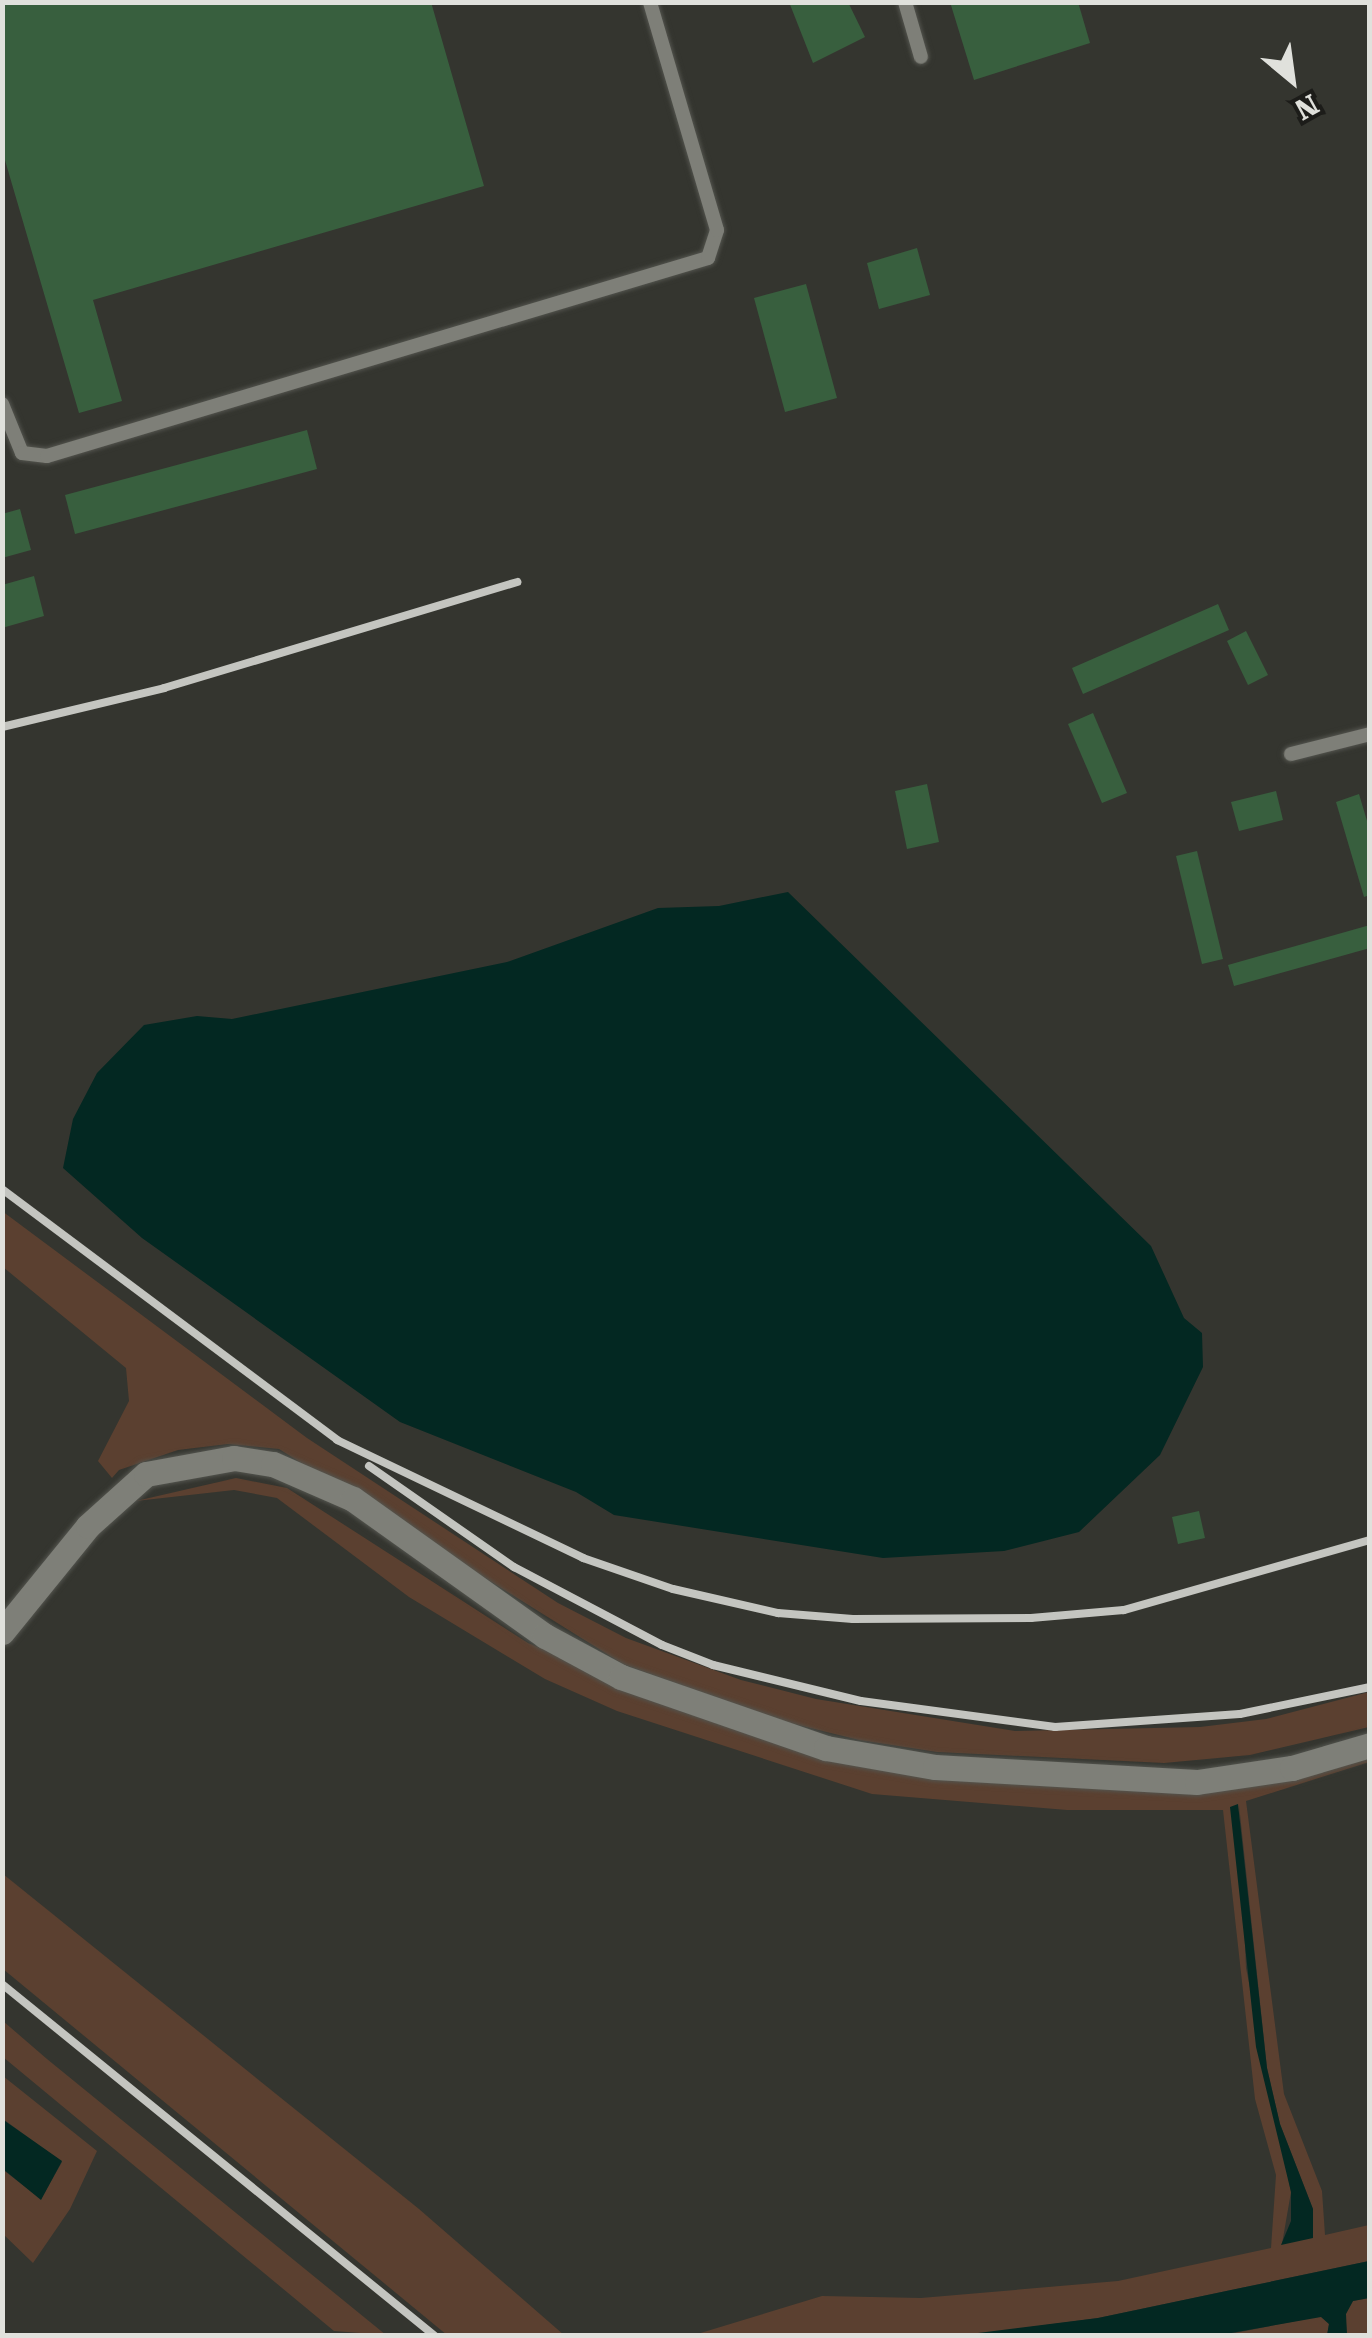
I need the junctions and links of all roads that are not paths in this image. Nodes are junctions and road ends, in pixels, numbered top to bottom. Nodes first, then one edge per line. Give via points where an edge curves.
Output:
1 (650, 2) edge
2 (906, 2) edge
3 (921, 58) dead end
4 (2, 404) edge
5 (1370, 734) edge
6 (1290, 754) dead end
7 (2, 1632) edge
8 (1370, 1746) edge

1 - 4 lane via 717,230 708,258 47,456 22,453
2 - 3 lane
5 - 6 lane
7 - 8 street via 88,1526 146,1474 234,1458 273,1464 353,1499 545,1636 621,1677 826,1748 935,1767 1197,1782 1292,1768

